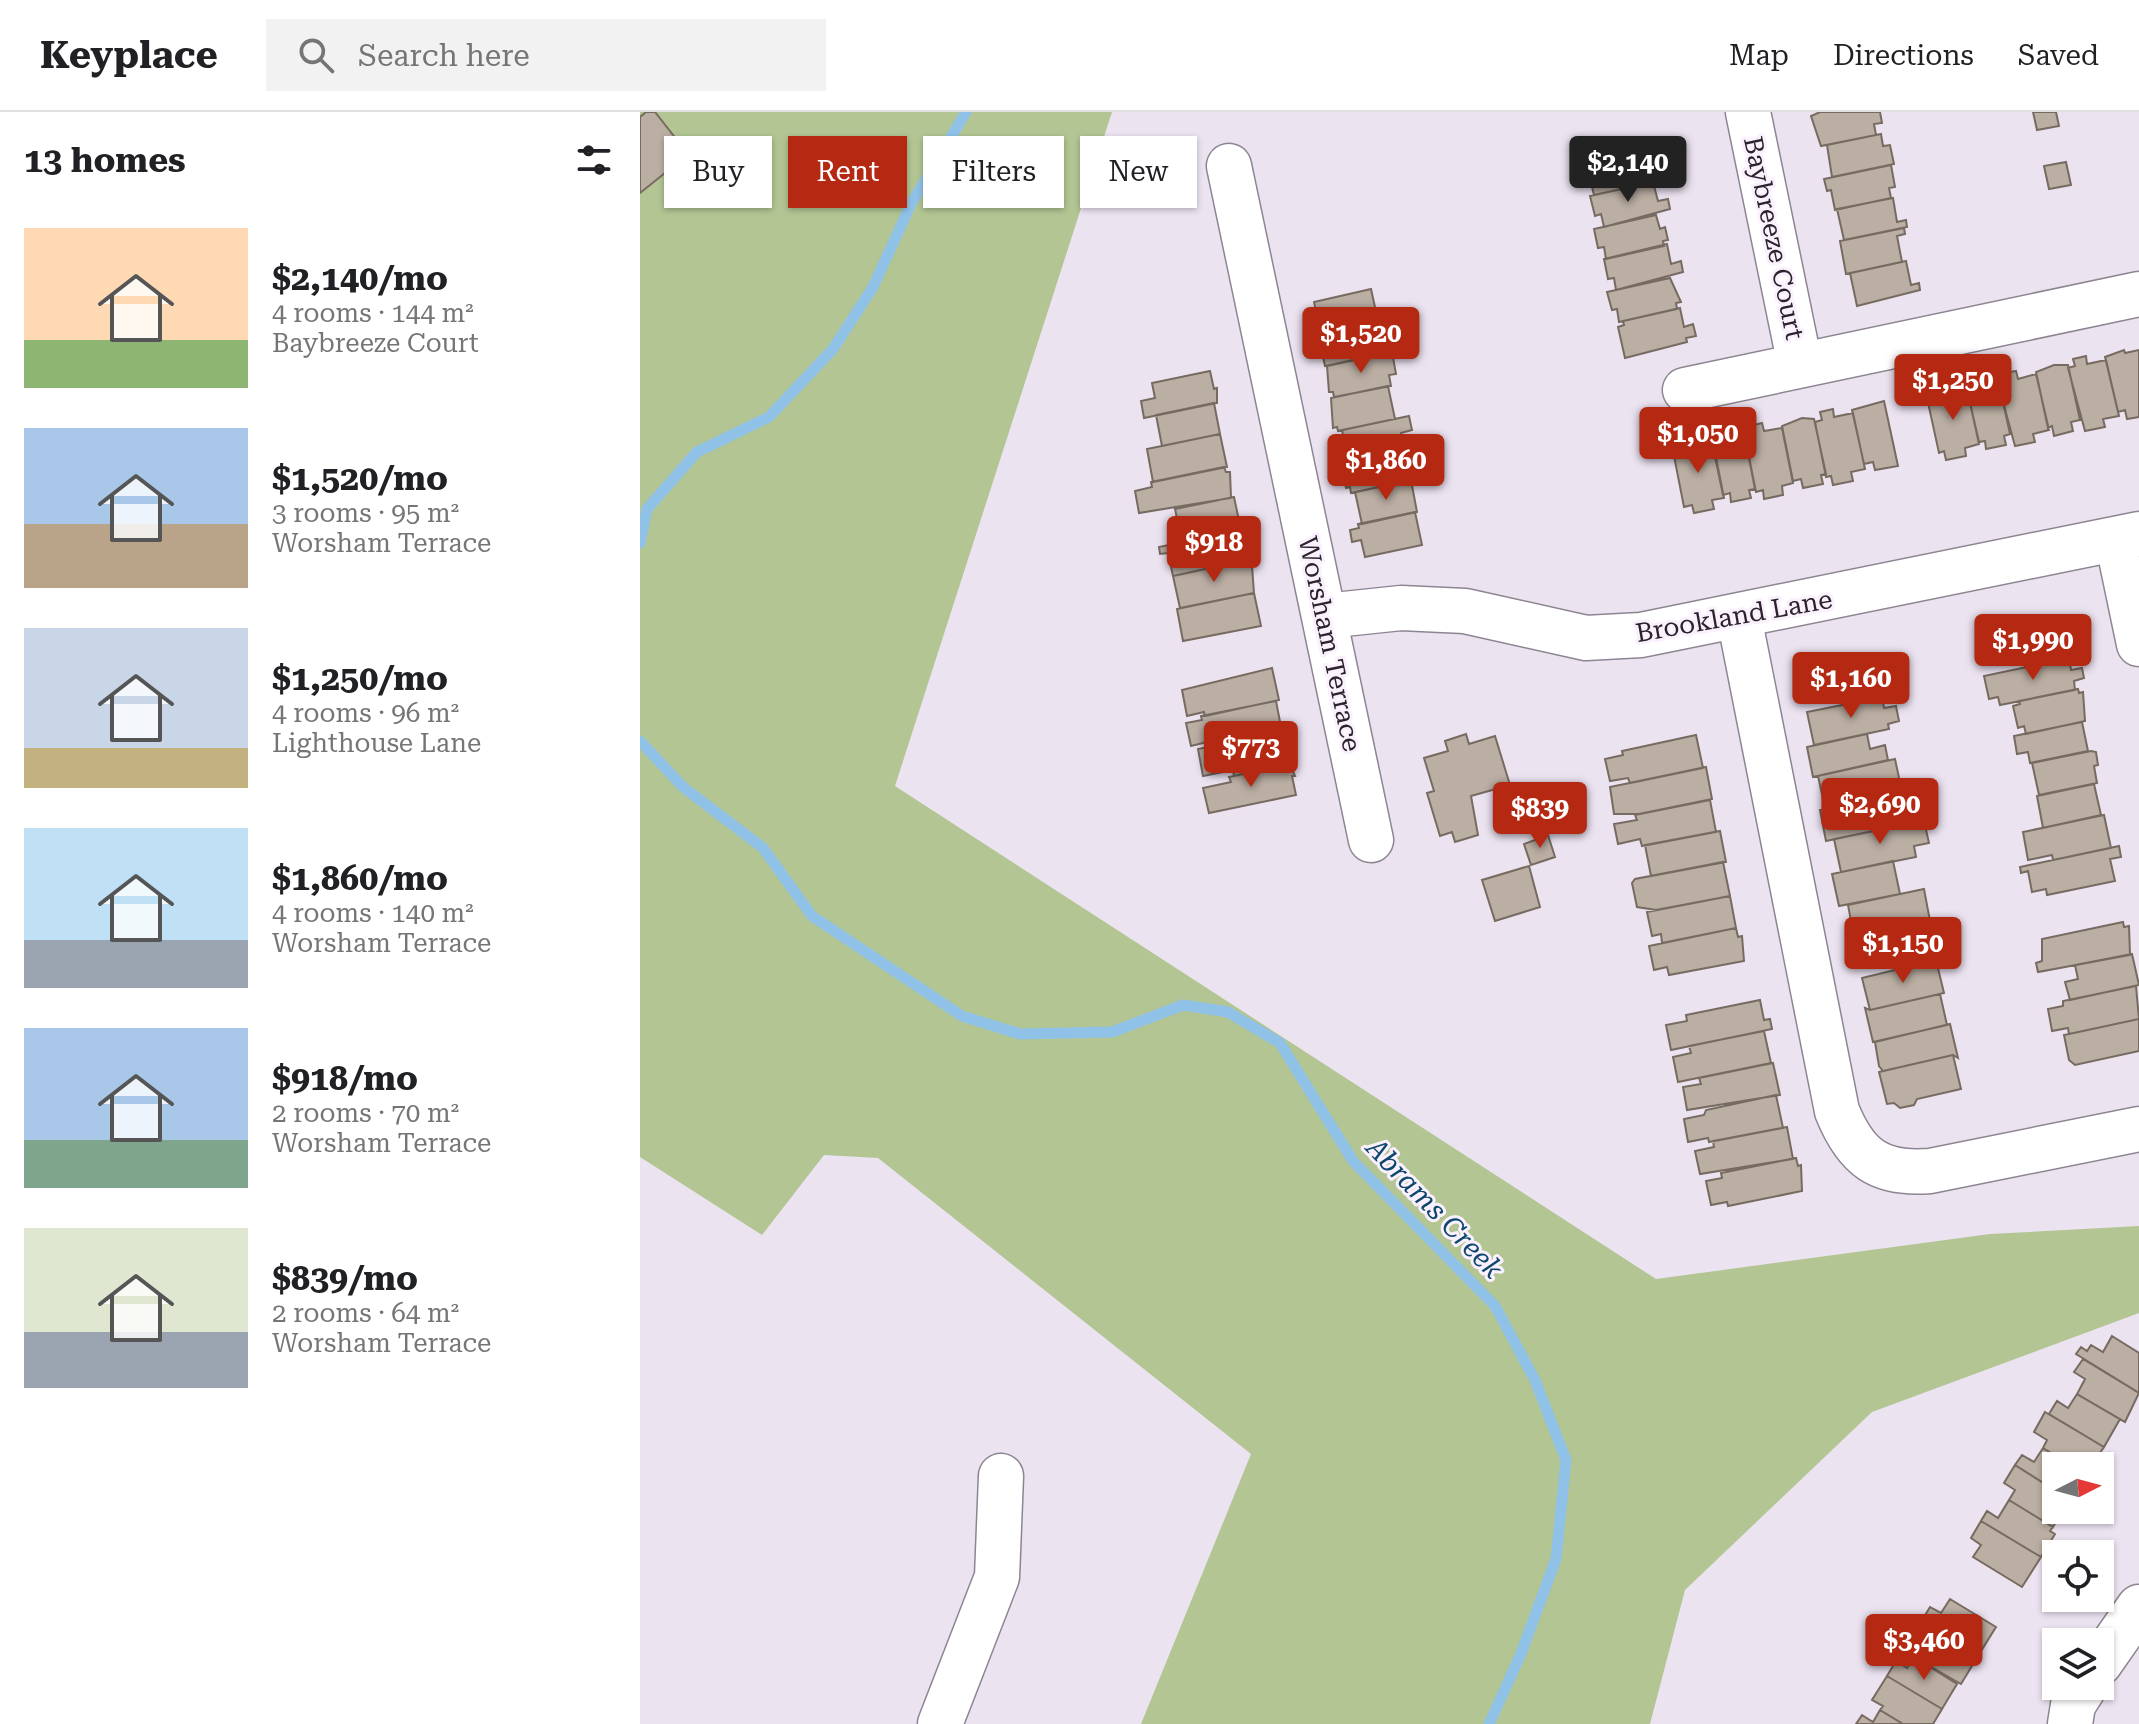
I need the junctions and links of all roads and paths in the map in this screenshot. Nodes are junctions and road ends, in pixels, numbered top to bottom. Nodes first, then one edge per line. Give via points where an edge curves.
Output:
1 (1748, 112) edge
2 (1229, 166) dead end
3 (2139, 294) edge
4 (1800, 365) junction
5 (1685, 390) dead end
6 (2128, 536) edge
7 (1325, 616) junction
8 (1739, 617) junction
9 (2139, 644) edge
10 (1371, 840) dead end
11 (2139, 1129) edge
12 (1001, 1476) dead end
13 (2139, 1607) edge
14 (2114, 1643) edge
15 (2076, 1700) edge
16 (940, 1724) edge
17 (2070, 1724) edge

1 - 4 street, Baybreeze Court
2 - 7 street, Worsham Terrace
3 - 4 street
4 - 5 street
6 - 8 street, Brookland Lane
6 - 9 street
7 - 8 street, Brookland Lane via 1401,608 1465,611 1586,638 1641,635
7 - 10 street, Worsham Terrace
8 - 11 street via 1837,1111 1857,1149 1885,1168 1907,1173
12 - 16 street via 997,1577
13 - 14 street
15 - 17 street

